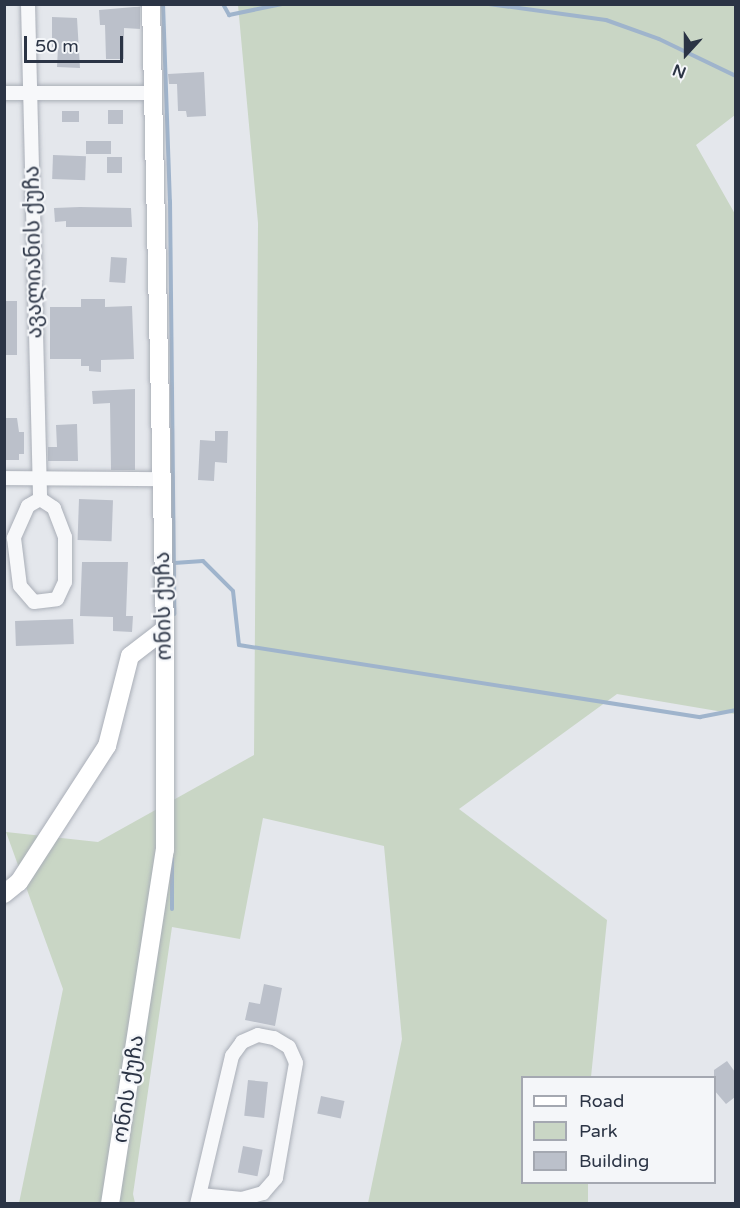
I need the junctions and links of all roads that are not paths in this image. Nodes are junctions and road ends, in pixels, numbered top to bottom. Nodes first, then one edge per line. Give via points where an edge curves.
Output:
1 (28, 4) edge
2 (151, 4) edge
3 (4, 93) edge
4 (31, 93) junction
5 (153, 93) junction
6 (4, 478) edge
7 (40, 478) junction
8 (162, 479) junction
9 (40, 499) junction
10 (165, 629) junction
11 (4, 894) edge
12 (198, 1199) edge
13 (110, 1203) edge

1 - 4 street, ავალიანის ქუჩა
2 - 5 main road, ონის ქუჩა
3 - 4 street
4 - 5 street
4 - 7 street, ავალიანის ქუჩა
5 - 8 main road, ონის ქუჩა
6 - 7 street
7 - 8 street
7 - 9 street, ავალიანის ქუჩა
8 - 10 main road, ონის ქუჩა
9 - 9 street via 28,506 15,538 20,586 34,602 57,599 65,582 65,537 54,508
10 - 11 main road via 130,656 107,746 19,882
10 - 13 main road, ონის ქუჩა via 165,850
12 - 12 street via 232,1056 242,1042 258,1035 274,1038 289,1047 296,1064 276,1178 263,1193 242,1199

